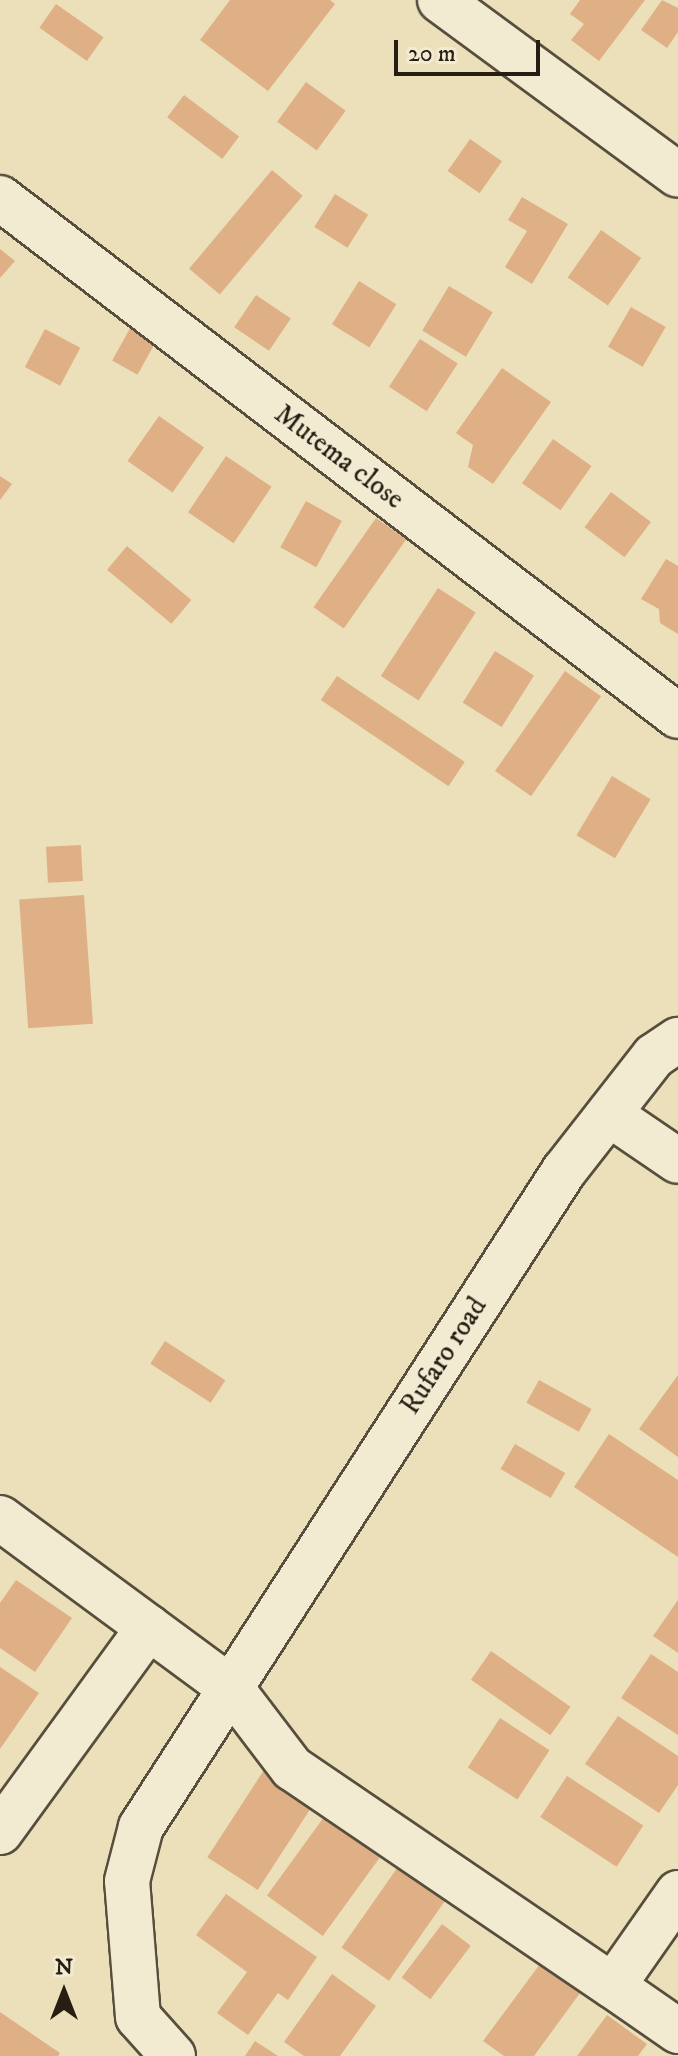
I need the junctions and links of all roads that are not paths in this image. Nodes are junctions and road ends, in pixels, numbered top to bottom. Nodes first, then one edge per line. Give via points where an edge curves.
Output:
1 (440, 0) edge
2 (678, 175) edge
3 (0, 198) edge
4 (678, 716) edge
5 (678, 1040) edge
6 (609, 1114) junction
7 (678, 1161) edge
8 (0, 1518) edge
9 (149, 1627) junction
10 (231, 1688) junction
11 (0, 1832) edge
12 (678, 1893) edge
13 (613, 1986) junction
14 (678, 2031) edge
15 (173, 2056) edge

1 - 2 street
3 - 4 street, Mutema close
5 - 6 street, Rufaro road via 654,1056
6 - 7 street
6 - 10 street, Rufaro road via 564,1171
8 - 9 street
9 - 10 street
9 - 11 street
10 - 13 street via 292,1768
10 - 15 street, Rufaro road via 141,1827 127,1881 138,2017
12 - 13 street
13 - 14 street

